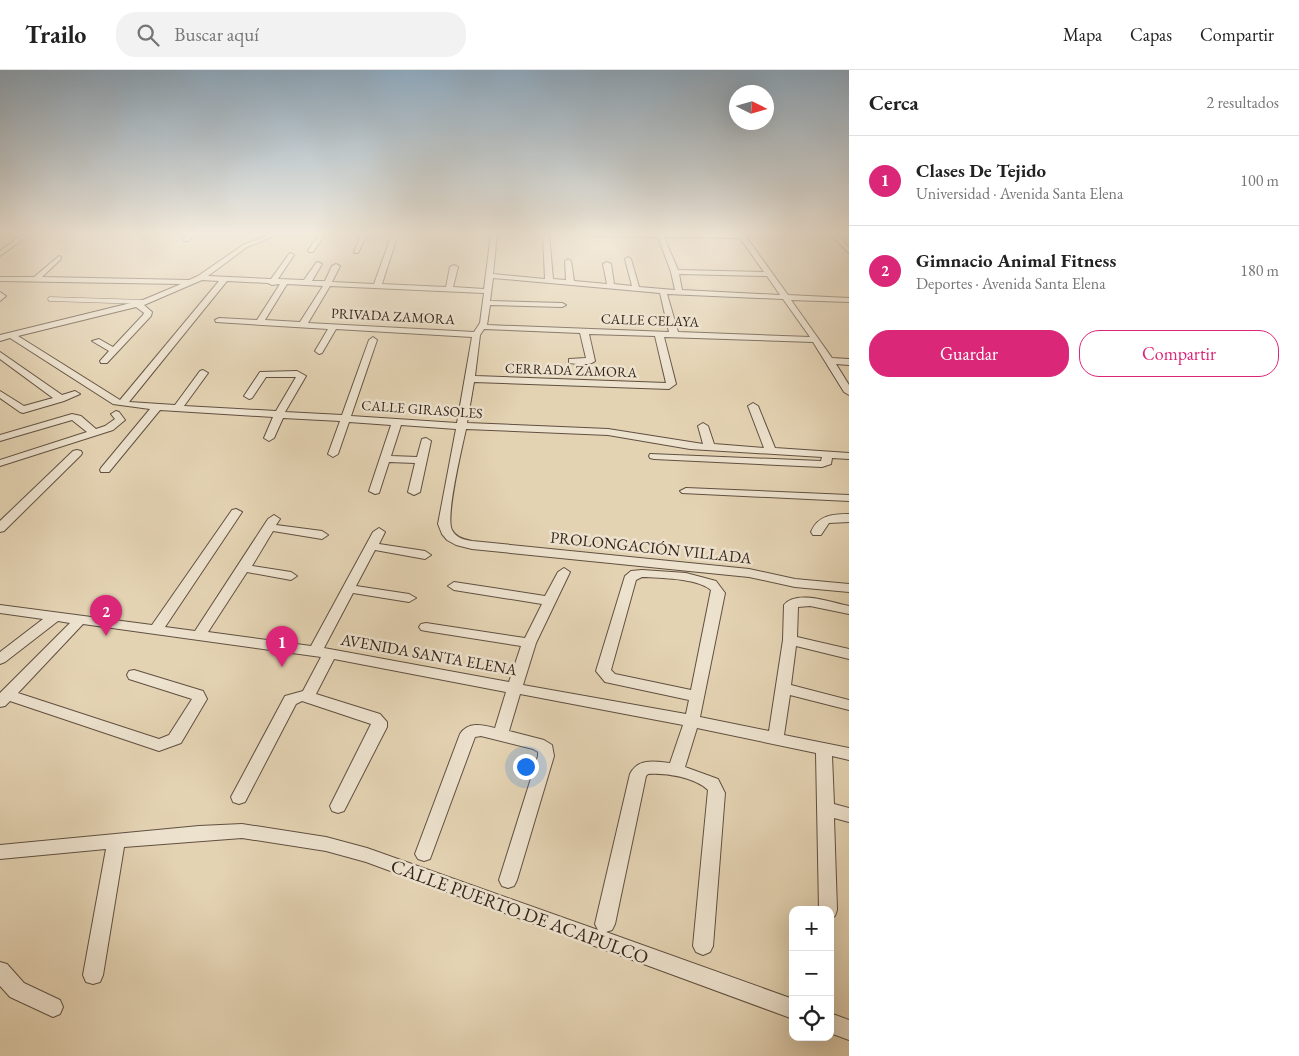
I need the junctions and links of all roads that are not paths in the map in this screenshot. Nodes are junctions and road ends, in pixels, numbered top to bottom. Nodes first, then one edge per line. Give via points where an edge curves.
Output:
1 (36, 280) edge
2 (197, 280) edge
3 (224, 280) joint
4 (274, 280) edge
5 (308, 280) edge
6 (329, 280) edge
7 (379, 280) edge
8 (451, 280) edge
9 (489, 280) edge
10 (549, 280) edge
11 (610, 280) edge
12 (634, 280) edge
13 (677, 280) edge
14 (773, 280) edge
15 (192, 282) junction
16 (570, 282) joint
17 (272, 283) junction
18 (284, 283) junction
19 (306, 284) junction
20 (327, 285) junction
21 (611, 286) junction
22 (377, 287) junction
23 (636, 288) junction
24 (449, 289) junction
25 (488, 291) junction
26 (663, 291) junction
27 (679, 292) junction
28 (0, 294) edge
29 (785, 297) junction
30 (0, 299) edge
31 (50, 299) dead end
32 (849, 300) edge
33 (486, 303) junction
34 (143, 304) junction
35 (562, 306) dead end
36 (219, 320) dead end
37 (259, 323) junction
38 (303, 324) junction
39 (334, 327) junction
40 (483, 327) junction
41 (584, 331) junction
42 (659, 334) junction
43 (674, 334) junction
44 (11, 335) junction
45 (476, 335) junction
46 (0, 338) edge
47 (373, 340) dead end
48 (816, 340) junction
49 (96, 341) dead end
50 (113, 350) junction
51 (319, 351) dead end
52 (2, 354) edge
53 (830, 360) junction
54 (104, 361) dead end
55 (572, 361) dead end
56 (849, 362) edge
57 (203, 373) dead end
58 (470, 379) junction
59 (849, 392) edge
60 (0, 394) edge
61 (75, 394) dead end
62 (249, 396) dead end
63 (60, 399) junction
64 (122, 403) junction
65 (753, 406) dead end
66 (157, 408) junction
67 (177, 409) junction
68 (280, 413) junction
69 (116, 414) dead end
70 (347, 418) junction
71 (397, 421) junction
72 (461, 426) junction
73 (703, 426) dead end
74 (94, 433) junction
75 (0, 438) edge
76 (269, 438) dead end
77 (426, 441) dead end
78 (710, 448) junction
79 (771, 452) junction
80 (77, 453) dead end
81 (333, 454) dead end
82 (827, 455) junction
83 (654, 456) dead end
84 (849, 456) edge
85 (386, 459) junction
86 (421, 460) junction
87 (0, 463) edge
88 (105, 470) dead end
89 (375, 491) dead end
90 (686, 491) dead end
91 (414, 492) dead end
92 (849, 498) edge
93 (236, 512) dead end
94 (849, 518) edge
95 (0, 528) edge
96 (379, 532) dead end
97 (817, 532) dead end
98 (322, 535) dead end
99 (372, 546) junction
100 (426, 555) dead end
101 (244, 568) junction
102 (564, 572) dead end
103 (291, 576) dead end
104 (454, 586) dead end
105 (849, 588) edge
106 (350, 589) junction
107 (409, 598) dead end
108 (548, 601) junction
109 (0, 608) edge
110 (849, 610) edge
111 (54, 617) junction
112 (80, 620) junction
113 (426, 627) dead end
114 (156, 629) junction
115 (199, 635) junction
116 (790, 640) junction
117 (529, 643) junction
118 (322, 653) junction
119 (849, 654) edge
120 (0, 659) edge
121 (134, 675) dead end
122 (514, 687) junction
123 (784, 688) junction
124 (697, 696) junction
125 (307, 697) junction
126 (4, 698) edge
127 (849, 705) edge
128 (692, 721) junction
129 (500, 735) junction
130 (776, 738) junction
131 (824, 749) junction
132 (849, 754) edge
133 (675, 771) junction
134 (239, 797) dead end
135 (338, 806) dead end
136 (826, 809) junction
137 (849, 815) edge
138 (116, 842) junction
139 (424, 854) dead end
140 (1, 855) edge
141 (508, 880) dead end
142 (828, 906) edge
143 (605, 924) dead end
144 (703, 946) dead end
145 (0, 971) edge
146 (93, 975) dead end
147 (53, 1007) dead end
148 (789, 1008) edge
149 (834, 1024) edge
150 (849, 1030) edge

1 - 15 street
2 - 15 street
3 - 17 street
3 - 64 street
4 - 17 street
5 - 19 street
6 - 20 street
7 - 22 street
8 - 24 street
9 - 25 street
10 - 16 street
11 - 21 street
12 - 23 street
13 - 27 street
14 - 29 street
15 - 34 street
16 - 21 street
17 - 18 street
18 - 19 street
18 - 37 street
19 - 20 street
20 - 22 street
20 - 38 street
21 - 23 street
22 - 24 street
23 - 26 street
24 - 25 street
25 - 33 street
26 - 27 street
26 - 43 street
27 - 29 street
28 - 30 street
29 - 32 street
29 - 48 street
31 - 34 lane
33 - 35 street
33 - 40 street
34 - 44 street
34 - 50 street via 148,314
36 - 37 street, PRIVADA ZAMORA
37 - 38 street, PRIVADA ZAMORA
38 - 39 street, PRIVADA ZAMORA
39 - 45 street, PRIVADA ZAMORA
39 - 51 street
40 - 41 street, CALLE CELAYA
40 - 45 street
41 - 42 street, CALLE CELAYA
41 - 55 street via 591,361
42 - 43 street, CALLE CELAYA
42 - 58 street, CERRADA ZAMORA via 670,386 666,388
43 - 48 street, CALLE CELAYA
44 - 46 street
44 - 64 street, CALLE GIRASOLES
45 - 58 street
47 - 70 street
48 - 53 street
49 - 50 street
50 - 54 street
52 - 63 street
53 - 56 street
53 - 59 street
57 - 67 street
58 - 72 street
60 - 63 street via 23,410
61 - 63 street
62 - 68 street via 263,374 300,374 302,377
64 - 66 street, CALLE GIRASOLES
65 - 79 street
66 - 67 street, CALLE GIRASOLES
66 - 88 street
67 - 68 street, CALLE GIRASOLES
68 - 70 street, CALLE GIRASOLES
68 - 76 street
69 - 74 street via 120,418 118,423
70 - 71 street, CALLE GIRASOLES
70 - 81 street
71 - 72 street, CALLE GIRASOLES
71 - 85 street
72 - 78 street, CALLE GIRASOLES via 608,432
72 - 105 street, PROLONGACIÓN VILLADA via 444,517 450,538 459,543 749,573 795,583
73 - 78 street
74 - 75 street via 78,418 72,417
74 - 87 street
77 - 86 street
78 - 79 street, CALLE GIRASOLES
79 - 82 street, CALLE GIRASOLES
80 - 95 street
82 - 83 street via 827,462 822,464
82 - 84 street, CALLE GIRASOLES
85 - 86 street
85 - 89 street
86 - 91 street
90 - 92 street
93 - 114 street
94 - 97 street via 826,520
96 - 99 street
98 - 101 street via 272,523
99 - 100 street
99 - 106 street
101 - 103 street
101 - 115 street
102 - 108 street
104 - 108 street
106 - 107 street
106 - 118 street
108 - 117 street
109 - 111 street, AVENIDA SANTA ELENA
110 - 116 street via 796,601 791,605
111 - 112 street, AVENIDA SANTA ELENA
111 - 120 street
112 - 114 street, AVENIDA SANTA ELENA
112 - 126 street
113 - 117 street
114 - 115 street, AVENIDA SANTA ELENA
115 - 118 street, AVENIDA SANTA ELENA
116 - 119 street
116 - 123 street
117 - 122 street
118 - 122 street, AVENIDA SANTA ELENA
118 - 125 street
121 - 126 street via 190,692 200,699 170,742 159,744
122 - 128 street, AVENIDA SANTA ELENA
122 - 129 street
123 - 127 street
123 - 130 street
124 - 124 street via 610,678 604,671 630,579 635,574 696,579 713,584 718,591
124 - 128 street
125 - 134 street via 290,700
125 - 135 street via 379,722
128 - 130 street, AVENIDA SANTA ELENA
128 - 133 street
129 - 139 street via 481,730 468,734
129 - 141 street via 538,744 547,753
130 - 131 street, AVENIDA SANTA ELENA
131 - 132 street, AVENIDA SANTA ELENA
131 - 136 street
133 - 143 street via 650,767 638,774
133 - 144 street via 712,783 717,793
136 - 137 street
136 - 142 street
138 - 140 street, CALLE PUERTO DE ACAPULCO
138 - 146 street
138 - 148 street, CALLE PUERTO DE ACAPULCO via 242,831 326,844 367,855
145 - 147 street via 17,990
149 - 150 street

